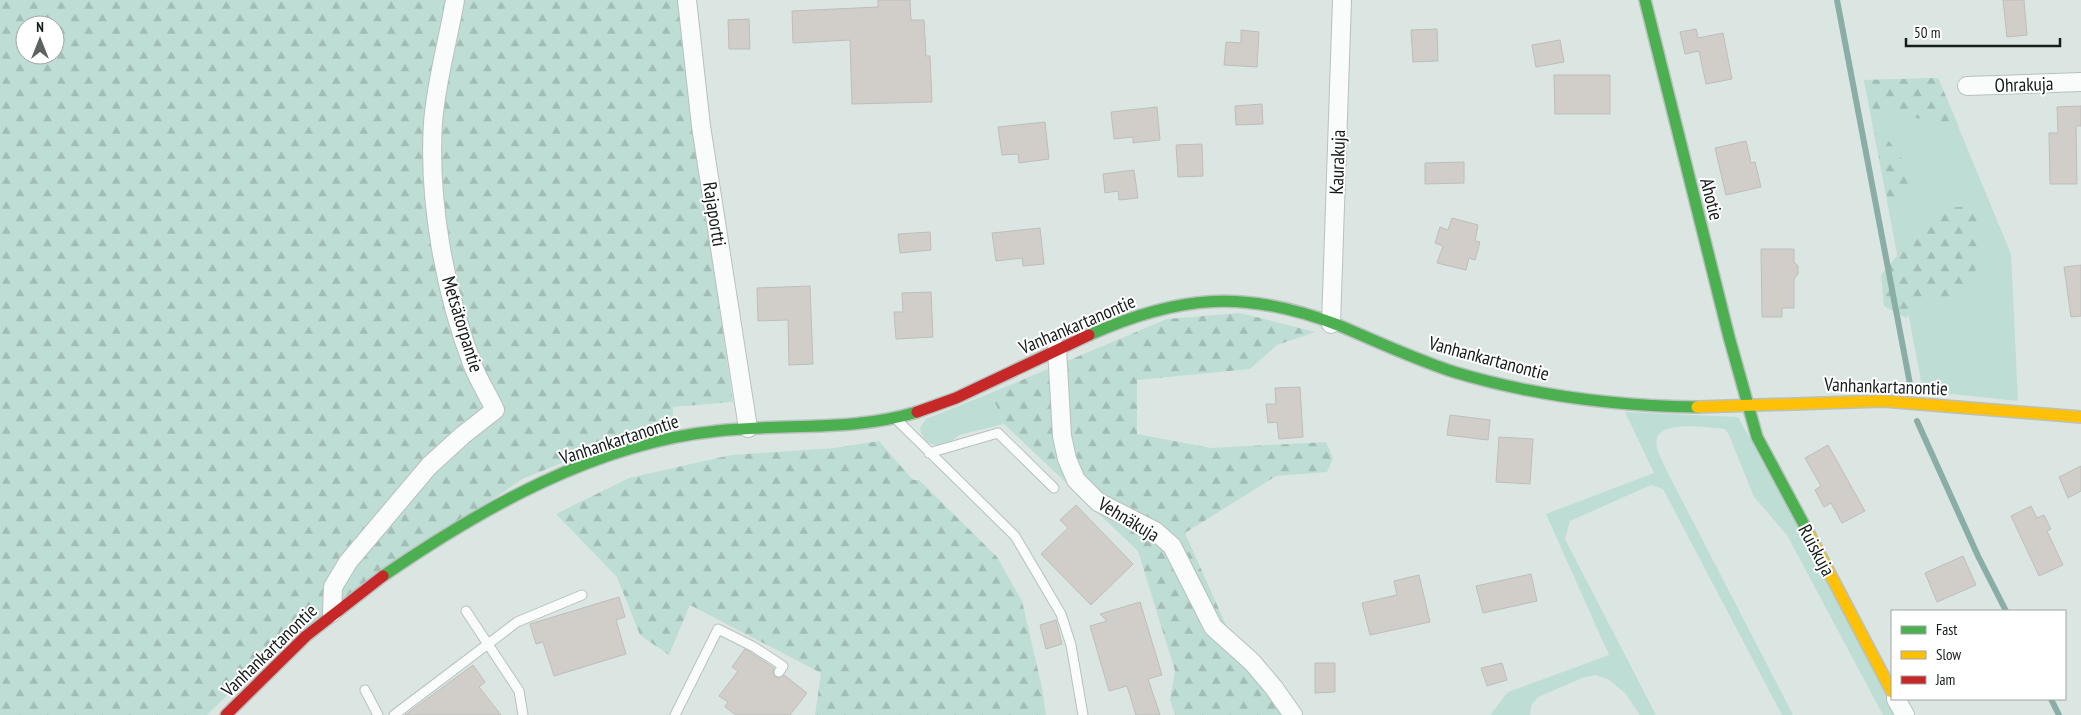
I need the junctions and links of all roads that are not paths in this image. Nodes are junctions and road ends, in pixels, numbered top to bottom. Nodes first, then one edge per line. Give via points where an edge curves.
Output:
1 (455, 0) edge
2 (688, 0) edge
3 (1342, 0) edge
4 (1645, 0) edge
5 (2081, 82) edge
6 (1967, 86) dead end
7 (1331, 324) junction
8 (1057, 350) junction
9 (1748, 406) junction
10 (2081, 417) edge
11 (895, 418) junction
12 (748, 428) junction
13 (929, 452) junction
14 (1054, 488) dead end
15 (582, 595) dead end
16 (466, 611) dead end
17 (332, 613) junction
18 (488, 643) junction
19 (779, 672) dead end
20 (365, 690) dead end
21 (1891, 690) edge
22 (1897, 700) edge
23 (226, 715) edge
24 (378, 715) edge
25 (394, 715) edge
26 (524, 715) edge
27 (675, 715) edge
28 (1083, 715) edge
29 (1293, 715) edge
30 (1905, 715) edge

1 - 17 street, Metsätorpantie via 433,123 435,199 459,323 474,367 495,410 429,466 348,562 333,587
2 - 12 street, Rajaportti via 701,126
3 - 7 street, Kaurakuja
4 - 9 street, Ahotie
5 - 6 street, Ohrakuja
7 - 8 street, Vanhankartanontie via 1276,306 1245,300 1208,300 1140,314 1099,329
7 - 9 street, Vanhankartanontie via 1436,365 1508,385 1653,406
8 - 11 street, Vanhankartanontie via 972,392
8 - 29 street, Vehnäkuja via 1062,436 1076,480 1098,502 1156,532 1172,546 1213,627 1252,662
9 - 10 street, Vanhankartanontie via 1887,401
9 - 21 street, Ruiskuja via 1757,437
11 - 12 street, Vanhankartanontie via 824,427
11 - 13 lane
12 - 17 street, Vanhankartanontie via 687,435 645,446 532,488 465,523
13 - 14 lane via 998,433
13 - 28 lane via 1015,536 1023,548 1061,614 1071,645
15 - 18 lane via 517,622
16 - 18 lane
17 - 23 street, Vanhankartanontie
18 - 25 lane
18 - 26 lane via 519,691
19 - 27 lane via 784,666 754,646 718,629
20 - 24 lane
22 - 30 street

